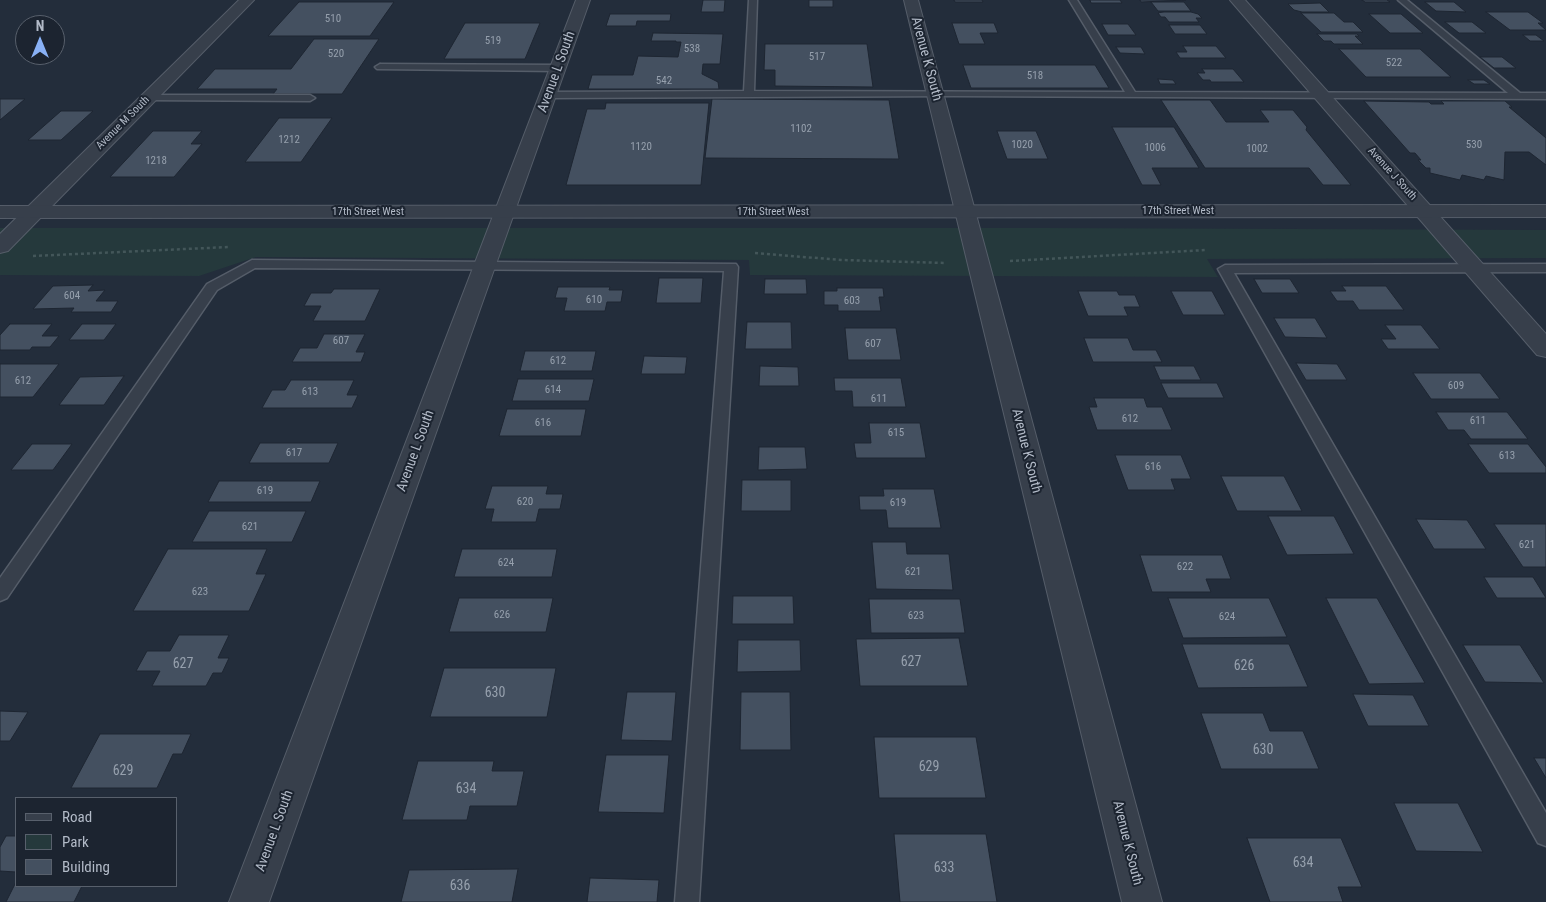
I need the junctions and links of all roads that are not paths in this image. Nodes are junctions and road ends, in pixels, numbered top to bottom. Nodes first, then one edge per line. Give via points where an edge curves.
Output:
1 (247, 0) edge
2 (584, 0) edge
3 (753, 0) edge
4 (910, 0) edge
5 (1073, 0) edge
6 (1237, 0) edge
7 (1402, 0) edge
8 (380, 67) dead end
9 (559, 68) junction
10 (935, 93) junction
11 (749, 94) junction
12 (549, 95) junction
13 (1132, 95) junction
14 (1320, 95) junction
15 (1518, 96) junction
16 (1546, 96) edge
17 (148, 98) junction
18 (310, 98) dead end
19 (1425, 211) junction
20 (1546, 211) edge
21 (0, 212) edge
22 (33, 212) junction
23 (965, 212) junction
24 (505, 213) junction
25 (0, 246) edge
26 (485, 267) junction
27 (1475, 268) junction
28 (1546, 268) edge
29 (1546, 349) edge
30 (0, 593) edge
31 (1546, 835) edge
32 (248, 902) edge
33 (688, 902) edge
34 (1142, 902) edge

1 - 17 street, Avenue M South
2 - 9 street, Avenue L South
3 - 11 lane
4 - 10 street, Avenue K South
5 - 13 lane
6 - 14 street, Avenue J South
7 - 15 lane
8 - 9 lane
9 - 12 street, Avenue L South
10 - 11 lane
10 - 13 lane
10 - 23 street, Avenue K South
11 - 12 lane
12 - 24 street, Avenue L South
13 - 14 lane
14 - 15 lane
14 - 19 street, Avenue J South
15 - 16 lane
17 - 18 lane
17 - 22 street, Avenue M South
19 - 20 street, 17th Street West
19 - 23 street, 17th Street West
19 - 27 street, Avenue J South
21 - 22 street, 17th Street West
22 - 24 street, 17th Street West
22 - 25 street, Avenue M South
23 - 24 street, 17th Street West
23 - 34 street, Avenue K South
24 - 26 street, Avenue L South
26 - 30 lane via 252,264 212,287
26 - 32 street, Avenue L South
26 - 33 lane via 731,267
27 - 28 lane
27 - 29 street, Avenue J South
27 - 31 lane via 1225,270

